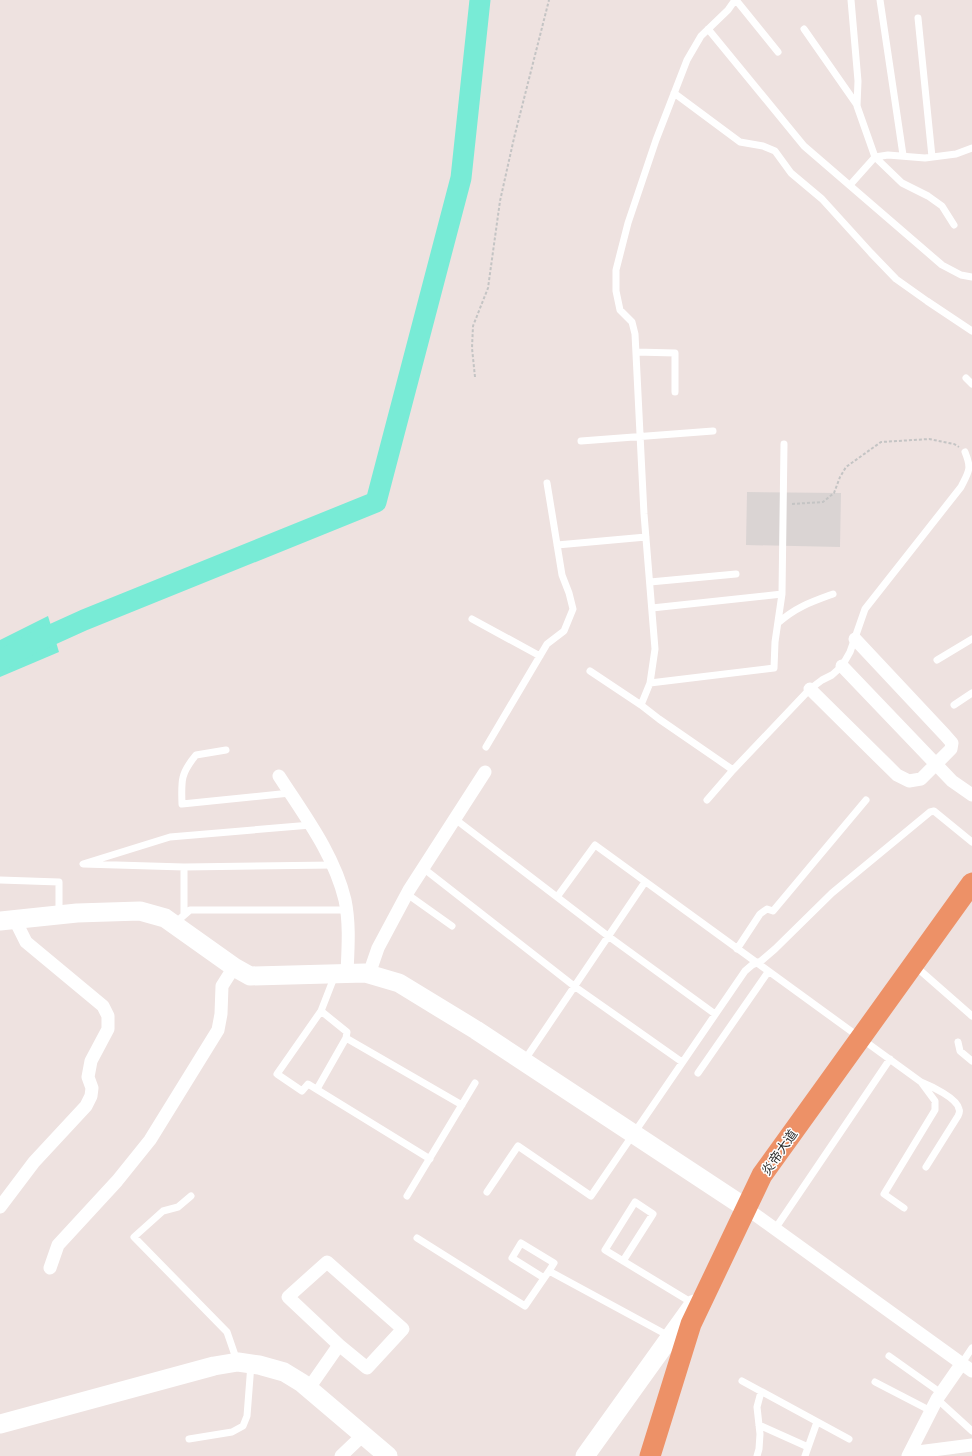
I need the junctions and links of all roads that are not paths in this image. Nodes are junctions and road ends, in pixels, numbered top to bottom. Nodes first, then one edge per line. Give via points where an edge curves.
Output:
1 (736, 0) edge
2 (851, 0) edge
3 (880, 0) edge
4 (918, 18) dead end
5 (708, 29) junction
6 (804, 29) dead end
7 (778, 52) dead end
8 (674, 93) junction
9 (857, 106) junction
10 (972, 148) edge
11 (902, 155) junction
12 (932, 157) junction
13 (875, 158) junction
14 (850, 185) junction
15 (954, 225) dead end
16 (972, 277) edge
17 (972, 331) edge
18 (636, 352) junction
19 (966, 378) dead end
20 (972, 384) edge
21 (675, 392) dead end
22 (713, 431) dead end
23 (640, 436) junction
24 (580, 441) dead end
25 (784, 444) dead end
26 (965, 452) road end
27 (547, 483) dead end
28 (646, 537) junction
29 (557, 545) junction
30 (736, 574) dead end
31 (650, 582) junction
32 (782, 594) junction
33 (833, 594) dead end
34 (652, 608) junction
35 (472, 619) dead end
36 (778, 623) junction
37 (855, 639) junction
38 (972, 639) edge
39 (540, 656) junction
40 (937, 660) dead end
41 (842, 666) junction
42 (590, 671) dead end
43 (650, 683) junction
44 (810, 689) junction
45 (972, 693) edge
46 (641, 705) junction
47 (954, 705) dead end
48 (486, 747) dead end
49 (226, 750) dead end
50 (936, 764) junction
51 (733, 770) junction
52 (484, 772) dead end
53 (279, 776) dead end
54 (290, 793) junction
55 (972, 795) edge
56 (707, 800) dead end
57 (866, 800) dead end
58 (455, 819) junction
59 (310, 825) junction
60 (972, 842) edge
61 (334, 865) junction
62 (184, 867) junction
63 (423, 868) junction
64 (0, 880) edge
65 (645, 882) junction
66 (972, 883) edge
67 (407, 894) junction
68 (558, 897) junction
69 (346, 910) junction
70 (59, 915) junction
71 (8, 920) edge
72 (179, 920) junction
73 (452, 926) dead end
74 (608, 936) junction
75 (737, 949) junction
76 (756, 963) junction
77 (913, 965) junction
78 (234, 967) junction
79 (768, 972) junction
80 (342, 973) junction
81 (369, 974) junction
82 (574, 986) junction
83 (321, 1011) junction
84 (716, 1014) junction
85 (972, 1016) edge
86 (346, 1038) junction
87 (860, 1038) junction
88 (958, 1042) dead end
89 (890, 1059) junction
90 (524, 1061) junction
91 (972, 1061) edge
92 (682, 1062) junction
93 (698, 1073) dead end
94 (921, 1082) junction
95 (475, 1083) dead end
96 (317, 1089) junction
97 (462, 1105) junction
98 (633, 1134) junction
99 (430, 1159) junction
100 (926, 1167) dead end
101 (487, 1192) dead end
102 (191, 1196) dead end
103 (408, 1196) dead end
104 (0, 1207) edge
105 (746, 1208) junction
106 (904, 1208) dead end
107 (775, 1229) junction
108 (417, 1238) dead end
109 (623, 1261) junction
110 (50, 1268) dead end
111 (549, 1271) junction
112 (544, 1278) junction
113 (712, 1279) junction
114 (694, 1304) junction
115 (671, 1337) junction
116 (338, 1345) junction
117 (972, 1348) edge
118 (889, 1356) dead end
119 (244, 1362) junction
120 (967, 1367) edge
121 (742, 1381) dead end
122 (875, 1382) dead end
123 (309, 1388) junction
124 (761, 1392) junction
125 (939, 1396) junction
126 (931, 1411) junction
127 (818, 1422) junction
128 (0, 1424) edge
129 (759, 1425) junction
130 (972, 1431) edge
131 (363, 1434) junction
132 (189, 1439) dead end
133 (849, 1439) dead end
134 (972, 1444) edge
135 (808, 1447) junction
136 (909, 1454) edge
137 (341, 1456) edge
138 (388, 1456) edge
139 (585, 1456) edge
140 (650, 1456) edge
141 (757, 1456) edge
142 (805, 1456) edge

1 - 5 lane
1 - 7 lane
2 - 9 lane via 858,81
3 - 11 lane
4 - 12 lane
5 - 8 lane via 688,60
5 - 14 lane via 804,146
6 - 9 lane
8 - 17 lane via 740,142 775,151 791,172 822,199 896,279
8 - 18 lane via 628,223 616,270 616,291 620,310 632,322
9 - 13 lane
10 - 12 lane via 956,154
11 - 12 lane
11 - 13 lane
13 - 14 lane
13 - 15 lane via 902,183 942,206
14 - 16 lane via 942,265 961,275
18 - 21 lane via 675,353
18 - 23 lane
19 - 20 lane
22 - 23 lane
23 - 24 lane
23 - 28 lane
25 - 32 lane
26 - 37 lane via 970,469 961,487 865,609
27 - 29 lane
28 - 29 lane
28 - 31 lane
29 - 39 lane via 562,575 573,609 564,631 547,644
30 - 31 lane
31 - 34 lane
32 - 34 lane
32 - 36 lane
33 - 36 lane via 791,612
34 - 43 lane via 655,649
35 - 39 lane
36 - 43 lane via 774,668
37 - 41 lane
37 - 50 street via 952,743 951,749
38 - 40 lane
39 - 48 lane
41 - 44 lane
41 - 50 street
42 - 46 lane
43 - 46 lane
44 - 50 street via 897,775 910,781 921,779
44 - 51 lane
45 - 47 lane
46 - 51 lane
49 - 54 lane via 196,755 186,767 181,782 182,804
50 - 55 street
51 - 56 lane
52 - 58 street
53 - 54 street
54 - 59 street
57 - 75 lane via 773,910 767,909 760,914
58 - 63 street
58 - 68 lane
59 - 61 street
59 - 62 lane via 170,837 83,864
60 - 76 lane via 934,811 930,812 832,893 775,949
61 - 62 lane
61 - 69 street
62 - 72 lane
63 - 67 street
63 - 82 lane
64 - 70 lane via 59,882
65 - 68 lane via 595,845
65 - 74 lane
65 - 75 lane
66 - 77 main road, 炎帝大道
67 - 73 lane
67 - 81 street via 378,948
68 - 74 lane
69 - 72 lane via 190,910
69 - 80 street via 348,926
70 - 71 main road
70 - 72 main road via 140,912
71 - 104 street via 26,942 103,1006 108,1016 108,1030 91,1061 88,1077 92,1088 86,1106 34,1162
72 - 78 main road
74 - 82 lane
74 - 84 lane
75 - 76 lane
76 - 79 lane
76 - 84 lane via 745,972
77 - 85 lane
77 - 87 main road, 炎帝大道
78 - 80 main road via 250,976
78 - 110 street via 222,986 218,1030 150,1140 117,1181 58,1245
79 - 87 lane
79 - 93 lane
80 - 81 main road
80 - 83 lane
81 - 90 main road via 399,983
82 - 90 lane
82 - 92 lane
83 - 86 lane via 347,1032
83 - 96 lane via 277,1074 302,1091 308,1084
84 - 92 lane
86 - 96 lane
86 - 97 lane
87 - 89 lane
87 - 105 main road, 炎帝大道 via 762,1175
88 - 91 lane via 960,1051
89 - 94 lane
89 - 107 lane
90 - 98 main road
92 - 98 lane
94 - 100 lane via 942,1092 956,1103 960,1110
94 - 106 lane via 935,1101 935,1110 884,1194
95 - 97 lane
96 - 99 lane
97 - 99 lane
98 - 101 lane via 591,1196 518,1146
98 - 105 main road
99 - 103 lane
102 - 119 lane via 178,1207 163,1211 134,1237 227,1332
105 - 107 street
105 - 113 main road, 炎帝大道
107 - 120 street
108 - 112 lane via 525,1306
109 - 109 lane via 605,1250 635,1202 653,1214
109 - 114 lane
111 - 112 lane
111 - 112 lane via 554,1263 521,1243 512,1258
111 - 115 lane
113 - 114 main road
113 - 140 main road, 炎帝大道 via 691,1324
114 - 115 main road
115 - 139 main road
116 - 116 street via 367,1368 403,1329 327,1262 288,1297
116 - 123 street
117 - 120 lane
118 - 125 lane
119 - 123 main road via 284,1372
119 - 128 main road via 214,1366
119 - 132 lane via 247,1416 243,1426 232,1432
120 - 125 street
121 - 124 lane
122 - 126 lane
123 - 131 main road
124 - 127 lane
124 - 129 lane via 756,1407
125 - 126 street
125 - 130 lane
126 - 136 street
127 - 133 lane
127 - 135 lane
129 - 135 lane
129 - 141 lane
131 - 137 street
131 - 138 main road
134 - 136 street
135 - 142 lane

